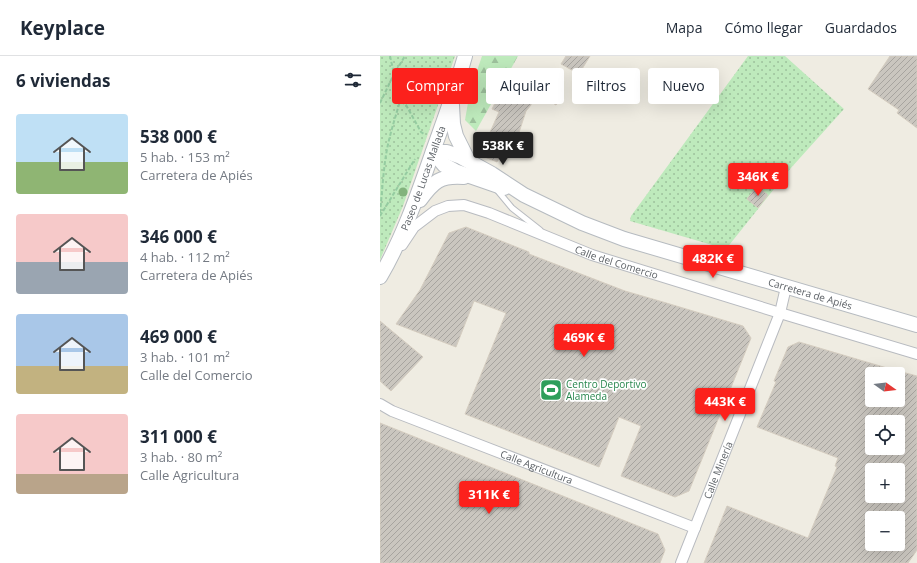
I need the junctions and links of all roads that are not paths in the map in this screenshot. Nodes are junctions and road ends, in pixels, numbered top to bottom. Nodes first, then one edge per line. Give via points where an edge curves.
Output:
1 (465, 56) edge
2 (469, 56) edge
3 (461, 68) edge
4 (463, 68) edge
5 (450, 104) edge
6 (451, 104) edge
7 (433, 152) junction
8 (468, 160) junction
9 (471, 177) junction
10 (492, 184) junction
11 (524, 195) junction
12 (412, 210) junction
13 (551, 238) junction
14 (383, 272) edge
15 (786, 287) junction
16 (780, 313) junction
17 (917, 325) edge
18 (917, 354) edge
19 (380, 404) edge
20 (695, 528) junction
21 (681, 563) edge

1 - 3 street, Paseo de Lucas Mallada
2 - 4 street, Paseo de Lucas Mallada
5 - 7 street, Paseo de Lucas Mallada
6 - 8 street via 456,136
7 - 8 street via 450,152
7 - 9 street via 444,165
7 - 12 street, Paseo de Lucas Mallada
8 - 11 street
9 - 10 street
9 - 12 street via 445,177 428,189
10 - 11 street
10 - 13 lane via 512,208
11 - 15 street, Carretera de Apiés via 582,223 624,239
12 - 14 street, Paseo de Lucas Mallada
13 - 14 street, Calle del Comercio via 464,205 448,206 435,211 414,227
13 - 16 street, Calle del Comercio via 592,254
15 - 16 street, Calle Minería
15 - 17 street, Carretera de Apiés
16 - 18 street, Calle del Comercio
16 - 20 street, Calle Minería
19 - 20 street, Calle Agricultura
20 - 21 street, Calle Minería

